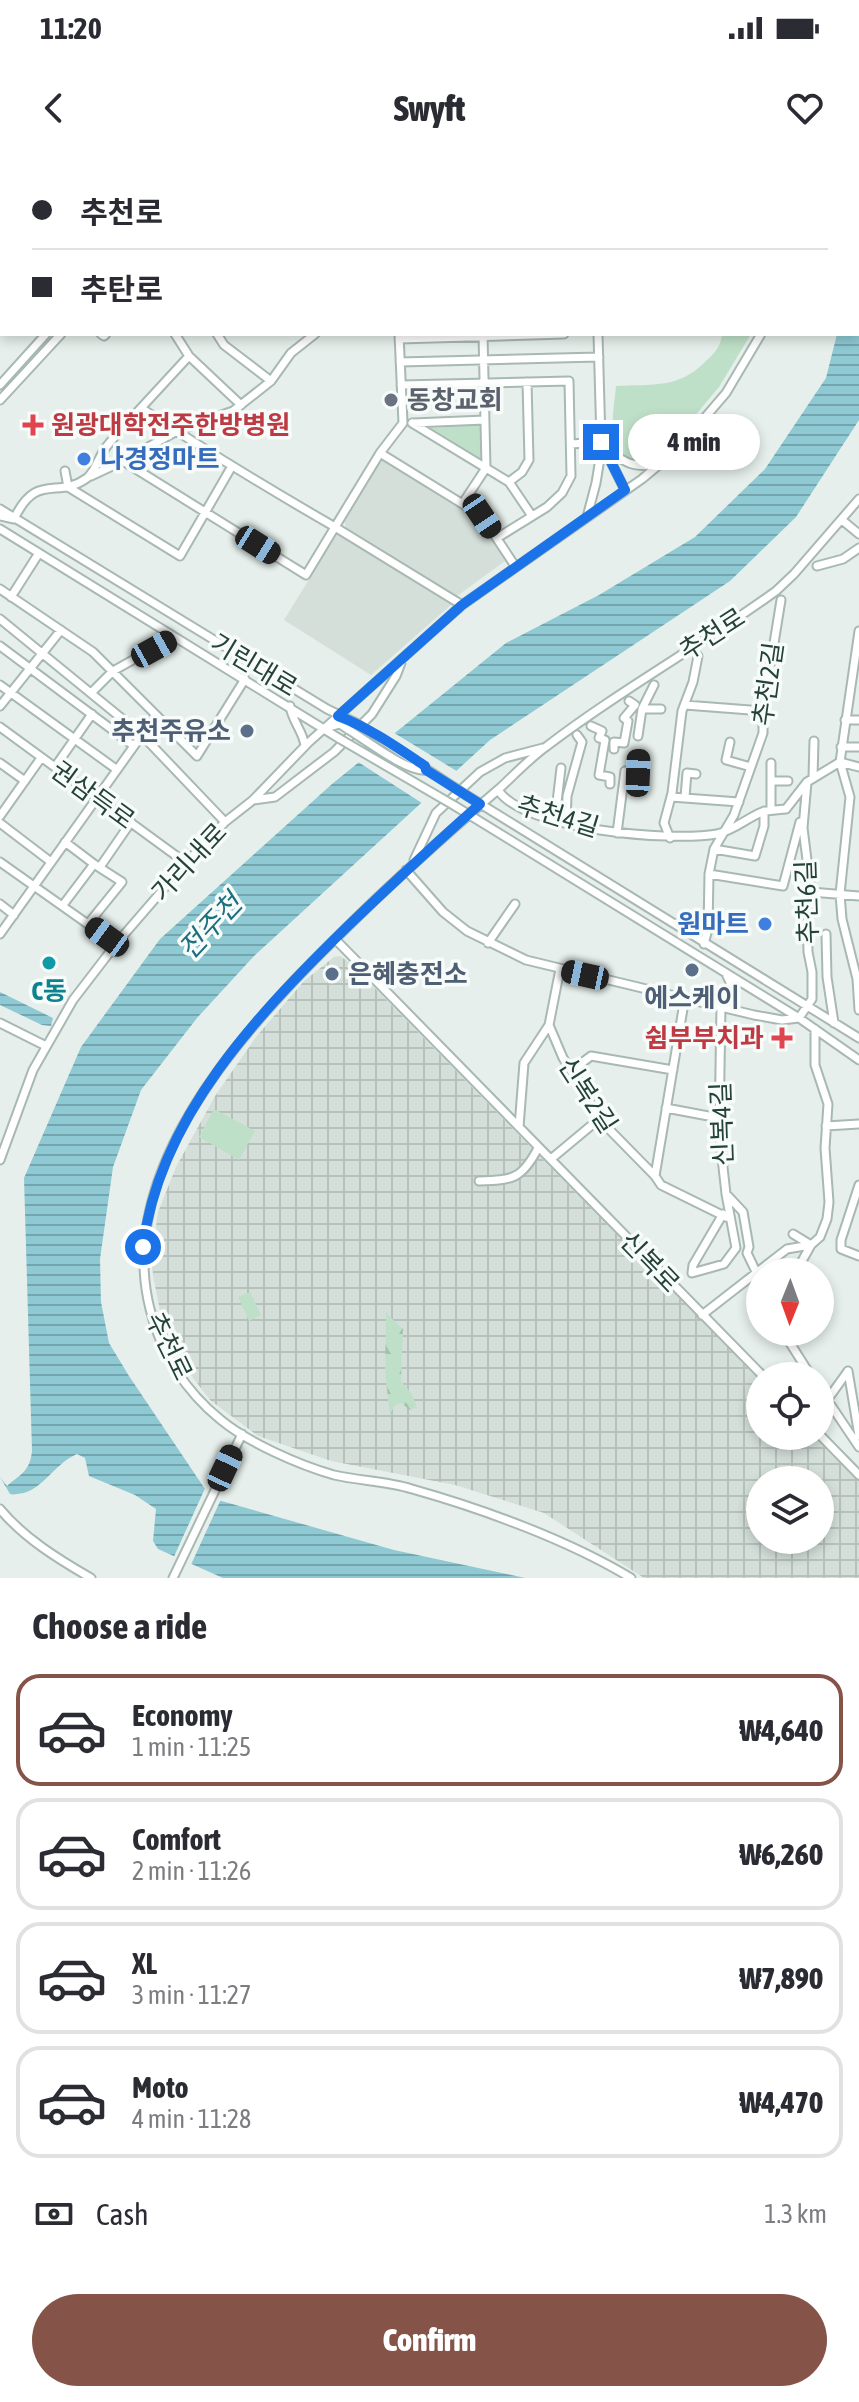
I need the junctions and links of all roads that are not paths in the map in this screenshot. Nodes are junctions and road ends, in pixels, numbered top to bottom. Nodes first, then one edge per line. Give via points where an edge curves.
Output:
1 (44, 336) edge
2 (59, 336) edge
3 (176, 336) edge
4 (218, 336) edge
5 (312, 336) edge
6 (399, 336) edge
7 (443, 336) edge
8 (483, 336) edge
9 (598, 336) edge
10 (760, 336) edge
11 (189, 356) junction
12 (599, 357) junction
13 (484, 361) junction
14 (400, 362) junction
15 (271, 381) junction
16 (527, 382) junction
17 (485, 383) junction
18 (0, 385) edge
19 (401, 385) junction
20 (0, 400) edge
21 (241, 405) junction
22 (141, 408) junction
23 (485, 420) junction
24 (408, 423) junction
25 (177, 431) junction
26 (571, 444) junction
27 (601, 444) junction
28 (380, 453) junction
29 (123, 461) junction
30 (660, 465) junction
31 (232, 466) junction
32 (486, 468) junction
33 (65, 471) dead end
34 (89, 477) junction
35 (509, 482) junction
36 (68, 487) junction
37 (625, 490) junction
38 (859, 499) edge
39 (463, 503) junction
40 (0, 509) edge
41 (206, 511) junction
42 (0, 516) edge
43 (532, 516) junction
44 (587, 517) junction
45 (14, 519) junction
46 (842, 520) junction
47 (335, 527) junction
48 (0, 529) edge
49 (859, 534) edge
50 (497, 538) junction
51 (859, 548) edge
52 (39, 553) junction
53 (515, 566) junction
54 (817, 566) dead end
55 (0, 589) edge
56 (11, 597) junction
57 (781, 600) dead end
58 (462, 605) junction
59 (0, 619) edge
60 (61, 630) junction
61 (859, 631) edge
62 (174, 637) junction
63 (0, 646) edge
64 (43, 654) junction
65 (698, 656) dead end
66 (402, 661) junction
67 (31, 669) junction
68 (113, 671) junction
69 (245, 679) junction
70 (0, 685) edge
71 (654, 685) dead end
72 (92, 692) junction
73 (11, 693) junction
74 (629, 701) dead end
75 (685, 705) junction
76 (0, 706) edge
77 (290, 706) junction
78 (642, 709) junction
79 (661, 709) dead end
80 (763, 711) junction
81 (92, 714) junction
82 (156, 716) junction
83 (338, 716) junction
84 (845, 720) junction
85 (859, 720) edge
86 (591, 726) dead end
87 (0, 727) edge
88 (324, 728) junction
89 (142, 735) junction
90 (577, 735) dead end
91 (638, 736) dead end
92 (75, 739) junction
93 (814, 741) dead end
94 (730, 742) dead end
95 (134, 746) junction
96 (305, 746) junction
97 (545, 747) junction
98 (841, 747) junction
99 (859, 747) edge
100 (614, 749) dead end
101 (639, 756) dead end
102 (41, 758) junction
103 (840, 762) junction
104 (0, 763) edge
105 (771, 763) dead end
106 (55, 767) junction
107 (751, 767) junction
108 (859, 767) edge
109 (561, 768) dead end
110 (116, 769) junction
111 (426, 770) junction
112 (696, 774) dead end
113 (810, 780) junction
114 (25, 781) junction
115 (771, 781) junction
116 (788, 781) dead end
117 (610, 784) dead end
118 (500, 793) junction
119 (96, 796) junction
120 (671, 797) junction
121 (685, 797) junction
122 (253, 800) junction
123 (739, 802) junction
124 (480, 804) junction
125 (786, 809) junction
126 (768, 811) junction
127 (468, 815) junction
128 (0, 816) edge
129 (555, 819) junction
130 (131, 822) junction
131 (225, 822) junction
132 (0, 823) edge
133 (566, 823) junction
134 (802, 824) junction
135 (617, 833) junction
136 (721, 834) junction
137 (670, 838) junction
138 (65, 842) junction
139 (714, 849) junction
140 (0, 862) edge
141 (51, 862) junction
142 (186, 863) junction
143 (97, 865) junction
144 (409, 867) junction
145 (709, 874) junction
146 (34, 886) junction
147 (811, 892) junction
148 (840, 894) junction
149 (859, 896) edge
150 (0, 904) edge
151 (515, 904) dead end
152 (63, 905) junction
153 (14, 915) junction
154 (88, 924) junction
155 (0, 934) edge
156 (826, 934) dead end
157 (335, 939) junction
158 (488, 943) junction
159 (116, 944) junction
160 (704, 944) junction
161 (849, 953) junction
162 (859, 954) edge
163 (560, 969) junction
164 (726, 975) junction
165 (858, 979) edge
166 (685, 997) junction
167 (721, 1006) junction
168 (807, 1007) junction
169 (859, 1010) edge
170 (799, 1018) junction
171 (0, 1023) edge
172 (834, 1023) junction
173 (549, 1025) junction
174 (815, 1029) junction
175 (859, 1038) edge
176 (46, 1046) junction
177 (859, 1060) edge
178 (673, 1070) junction
179 (571, 1071) junction
180 (666, 1108) junction
181 (719, 1118) junction
182 (599, 1119) junction
183 (859, 1124) edge
184 (826, 1126) junction
185 (519, 1128) junction
186 (538, 1148) junction
187 (551, 1159) junction
188 (0, 1160) edge
189 (655, 1176) junction
190 (479, 1181) dead end
191 (859, 1185) edge
192 (726, 1194) junction
193 (723, 1214) junction
194 (731, 1221) junction
195 (793, 1234) dead end
196 (820, 1237) junction
197 (841, 1240) junction
198 (811, 1245) junction
199 (859, 1256) edge
200 (750, 1258) edge
201 (774, 1258) edge
202 (804, 1258) edge
203 (746, 1279) edge
204 (702, 1315) junction
205 (749, 1362) edge
206 (834, 1390) edge
207 (834, 1410) edge
208 (859, 1436) edge
209 (240, 1437) junction
210 (859, 1447) edge
211 (834, 1449) edge
212 (859, 1475) edge
213 (0, 1509) edge
214 (91, 1578) edge
215 (173, 1578) edge
216 (631, 1578) edge

1 - 18 street
2 - 20 street
3 - 11 street
4 - 15 street
5 - 15 street via 291,353
6 - 7 street
6 - 14 street
8 - 13 street
9 - 12 street
10 - 30 street, 가리내로 via 726,393
11 - 21 street
11 - 22 street
12 - 13 street
12 - 27 street
13 - 14 street
13 - 17 street
14 - 19 street
15 - 21 street
16 - 17 street
16 - 26 street via 569,381
16 - 35 street via 529,460
17 - 19 street
17 - 23 street
19 - 24 street
21 - 25 street
22 - 25 street
22 - 34 street via 104,449
23 - 24 street
23 - 32 street
24 - 28 street
24 - 32 street
25 - 29 street
25 - 31 street
26 - 27 street
26 - 43 street via 571,476 562,493
27 - 30 street via 620,461
27 - 37 street
27 - 44 street
28 - 39 street
28 - 47 street
29 - 34 street
29 - 41 street
30 - 37 street, 가리내로
31 - 41 street
31 - 47 street
32 - 35 street
32 - 39 street
33 - 36 street
34 - 36 street
35 - 43 street
36 - 41 street via 180,556
36 - 45 street via 33,493
37 - 44 street, 가리내로
38 - 46 street, 추천로
39 - 50 street via 482,516
40 - 45 street, 기린대로
41 - 47 street via 306,575
42 - 45 street
43 - 50 street
44 - 53 street, 가리내로
45 - 83 street, 기린대로
46 - 49 street
46 - 97 street, 추천로 via 776,591
47 - 58 street
48 - 52 street, 기린대로
50 - 53 street
51 - 54 street
52 - 56 street
52 - 62 street, 기린대로
53 - 58 street, 가리내로
55 - 56 street
56 - 60 street
57 - 80 street, 추천2길
58 - 66 street, 가리내로
59 - 64 street
60 - 64 street
60 - 68 street
61 - 84 street
62 - 68 street
62 - 69 street, 기린대로
63 - 67 street
64 - 67 street
64 - 72 street
65 - 75 street
66 - 83 street, 가리내로
66 - 122 street via 372,714 334,752 275,797
67 - 73 street
67 - 81 street
68 - 72 street
68 - 82 street
69 - 77 street, 기린대로
69 - 82 street via 197,756
70 - 73 street
71 - 78 street
72 - 89 street
73 - 76 street
73 - 92 street
74 - 100 street via 635,705 624,718 624,743 614,742
75 - 80 street
75 - 120 street
77 - 88 street, 기린대로
77 - 96 street
78 - 79 street
78 - 91 street
80 - 107 street, 추천2길 via 763,733
81 - 92 street
81 - 95 street
82 - 89 street
83 - 88 street, 가리내로
83 - 111 street, 기린대로, bridge
84 - 85 street
84 - 98 street
86 - 117 street via 602,731 599,738 605,740 599,775 610,777
87 - 102 street, 권삼득로
88 - 96 street, 가리내로
88 - 111 street, 기린대로, bridge via 340,724 407,765
88 - 127 street, 기린대로, bridge
89 - 95 street
89 - 131 street
90 - 133 street via 582,742 567,796
92 - 106 street
92 - 110 street
93 - 113 street
94 - 107 street, 추천2길 via 726,760
95 - 110 street
96 - 122 street, 가리내로
97 - 118 street, 추천로
97 - 144 street, 추천로 via 505,758 480,772 436,813
98 - 99 street
98 - 103 street
101 - 135 street, 추천4길 via 638,773 625,771
102 - 106 street, 권삼득로
102 - 114 street
103 - 108 street
103 - 113 street
103 - 148 street via 850,797
104 - 114 street
105 - 115 street
106 - 119 street, 권삼득로
107 - 123 street, 추천2길
109 - 129 street
110 - 119 street
111 - 124 street, 기린대로, bridge
112 - 121 street via 687,773
113 - 125 street
113 - 134 street, 추천6길
114 - 128 street
115 - 116 street
115 - 126 street
118 - 124 street, 추천로
118 - 129 street, 추천4길 via 522,808
119 - 130 street, 권삼득로
119 - 138 street
120 - 121 street
120 - 137 street via 664,823
121 - 123 street
122 - 131 street, 가리내로
123 - 136 street, 추천2길
124 - 127 street, 추천로
124 - 160 street, 기린대로
125 - 126 street, 추천4길
125 - 134 street
126 - 136 street, 추천4길
126 - 139 street via 755,856
127 - 144 street, 추천로
127 - 164 street, 기린대로
129 - 133 street, 추천4길
130 - 142 street, 권삼득로
130 - 143 street
131 - 142 street, 가리내로
132 - 141 street
133 - 135 street, 추천4길
134 - 145 street via 783,886
134 - 147 street, 추천6길
135 - 137 street, 추천4길
136 - 137 street, 추천4길
136 - 139 street, 추천2길
138 - 141 street
138 - 143 street
139 - 145 street, 추천2길
140 - 146 street
141 - 146 street
142 - 159 street, 가리내로
143 - 152 street
143 - 154 street via 122,882
144 - 157 street, 추천로
144 - 158 street via 443,912
145 - 160 street, 추천2길
146 - 152 street
146 - 153 street
147 - 148 street
147 - 168 street, 추천6길 via 807,906 812,999
148 - 149 street
148 - 161 street
150 - 153 street
151 - 158 street
152 - 154 street
153 - 155 street
154 - 159 street
156 - 172 street
157 - 185 street, 신복로
157 - 209 street, 추천로 via 256,1022 207,1088 164,1164 146,1220 144,1276 159,1338 181,1378
158 - 163 street
159 - 176 street, 가리내로
160 - 168 street, 기린대로
161 - 162 street
161 - 165 street
163 - 166 street
163 - 173 street, 신복2길
164 - 167 street, 신복4길 via 733,991
164 - 170 street, 기린대로
165 - 169 street
166 - 167 street
166 - 178 street
167 - 170 street via 782,1020
167 - 181 street, 신복4길
168 - 170 street, 추천6길
168 - 172 street, 기린대로
170 - 174 street, 기린대로
171 - 176 street
172 - 175 street, 기린대로
173 - 179 street, 신복2길
173 - 185 street via 524,1063
174 - 177 street, 기린대로
174 - 184 street via 815,1065 828,1104
176 - 188 street, 가리내로 via 18,1104
178 - 179 street via 591,1056
178 - 180 street
179 - 182 street, 신복2길 via 585,1086
180 - 181 street
180 - 189 street
181 - 192 street, 신복4길
182 - 187 street
182 - 189 street, 신복2길
183 - 184 street
184 - 196 street via 829,1202
185 - 186 street, 신복로
186 - 187 street, 신복로
186 - 190 street via 527,1170 509,1180
187 - 204 street, 신복로
189 - 193 street, 신복2길 via 661,1185
191 - 197 street
192 - 194 street, 신복4길
192 - 200 street, 신복4길 via 743,1212
193 - 194 street, 신복2길
193 - 194 street, 신복4길 via 692,1273 724,1264 736,1248
195 - 198 street
196 - 197 street
196 - 198 street
197 - 199 street via 841,1249
198 - 201 street via 787,1249
198 - 202 street
203 - 204 street
204 - 205 street, 신복로
206 - 208 street via 848,1371
207 - 210 street
209 - 215 street
209 - 216 street, 추천로 via 334,1475 409,1488 469,1506 603,1561
211 - 212 street
213 - 214 street via 35,1542

